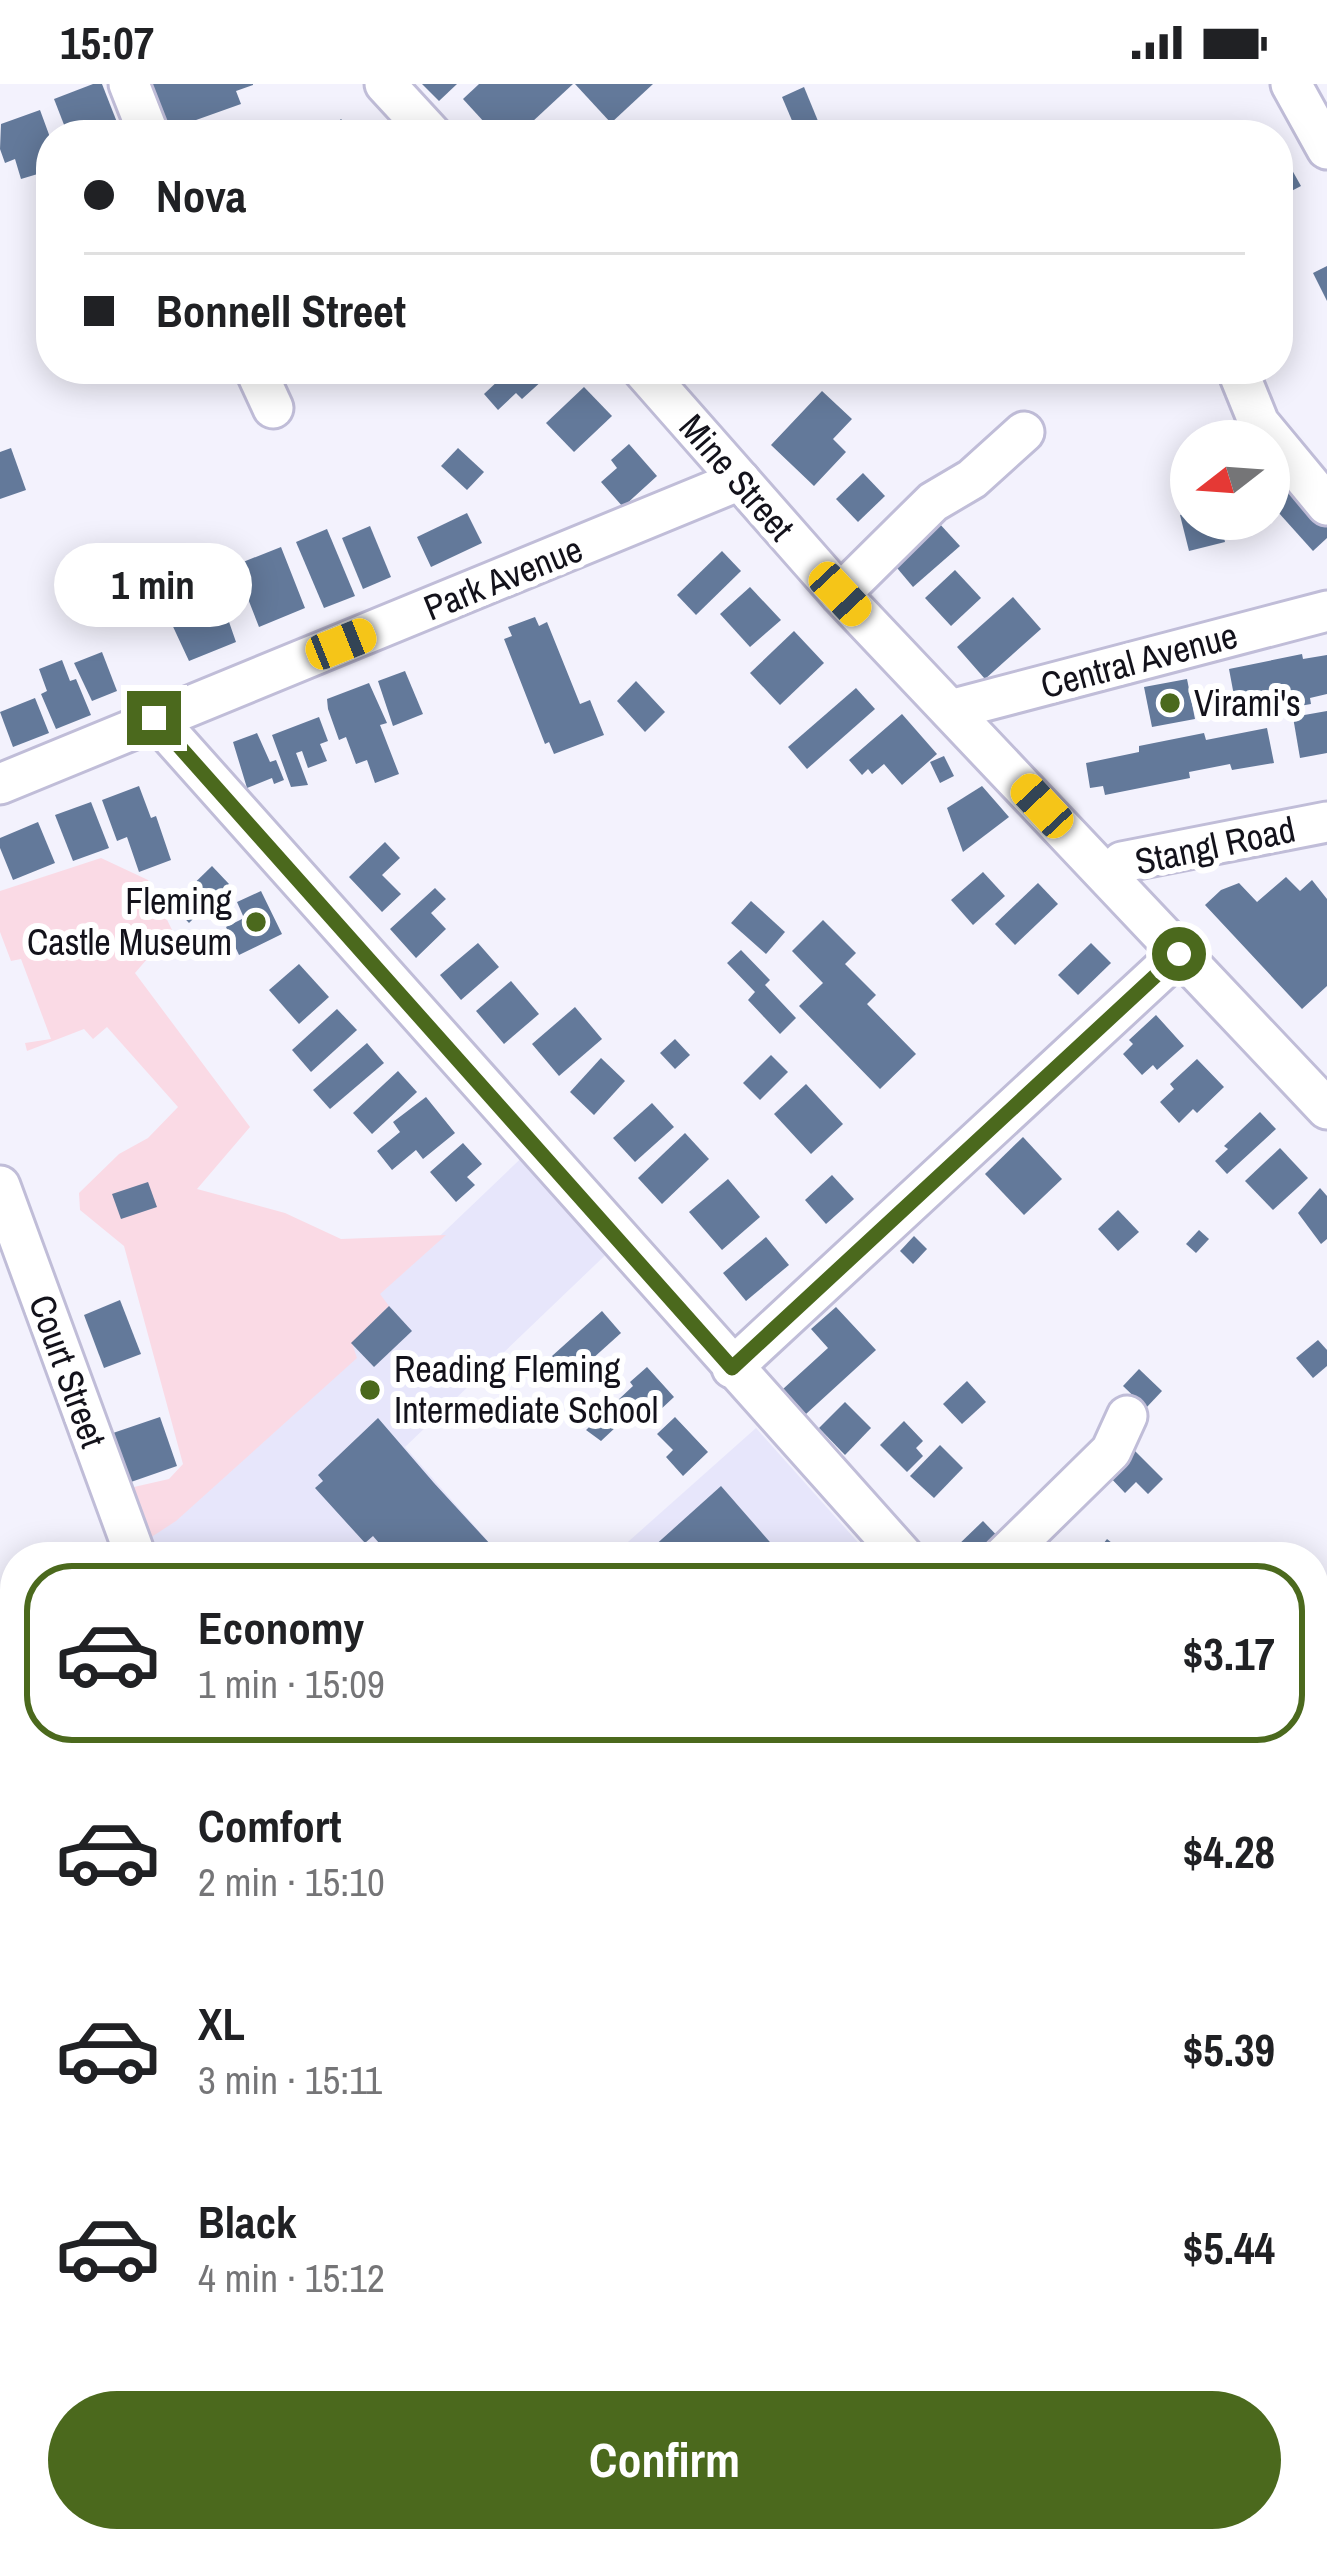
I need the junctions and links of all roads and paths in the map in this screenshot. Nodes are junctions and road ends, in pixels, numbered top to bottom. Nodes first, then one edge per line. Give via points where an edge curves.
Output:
1 (129, 84) edge
2 (385, 84) edge
3 (1291, 84) edge
4 (143, 120) edge
5 (417, 120) edge
6 (1327, 149) edge
7 (262, 384) edge
8 (655, 384) edge
9 (1243, 384) edge
10 (273, 408) dead end
11 (1024, 432) dead end
12 (740, 480) junction
13 (1327, 505) edge
14 (840, 594) junction
15 (1327, 611) edge
16 (950, 710) junction
17 (154, 718) junction
18 (0, 784) edge
19 (1327, 822) edge
20 (1108, 876) junction
21 (1179, 954) junction
22 (1327, 1109) edge
23 (0, 1186) edge
24 (732, 1368) junction
25 (1127, 1415) dead end
26 (131, 1542) edge
27 (890, 1542) edge
28 (1018, 1542) edge

1 - 4 street
2 - 5 street
3 - 6 street
7 - 10 street
8 - 12 street, Mine Street
9 - 13 street via 1259,423
11 - 14 street via 933,502
12 - 14 street, Mine Street
12 - 17 street, Park Avenue
14 - 16 street, Mine Street
15 - 16 street, Central Avenue
16 - 20 street, Mine Street
17 - 18 street, Park Avenue
17 - 24 street
19 - 20 street, Stangl Road via 1122,862
20 - 21 street, Mine Street
21 - 22 street, Mine Street
21 - 24 street
23 - 26 street, Court Street
24 - 27 street
25 - 28 street via 1112,1451

